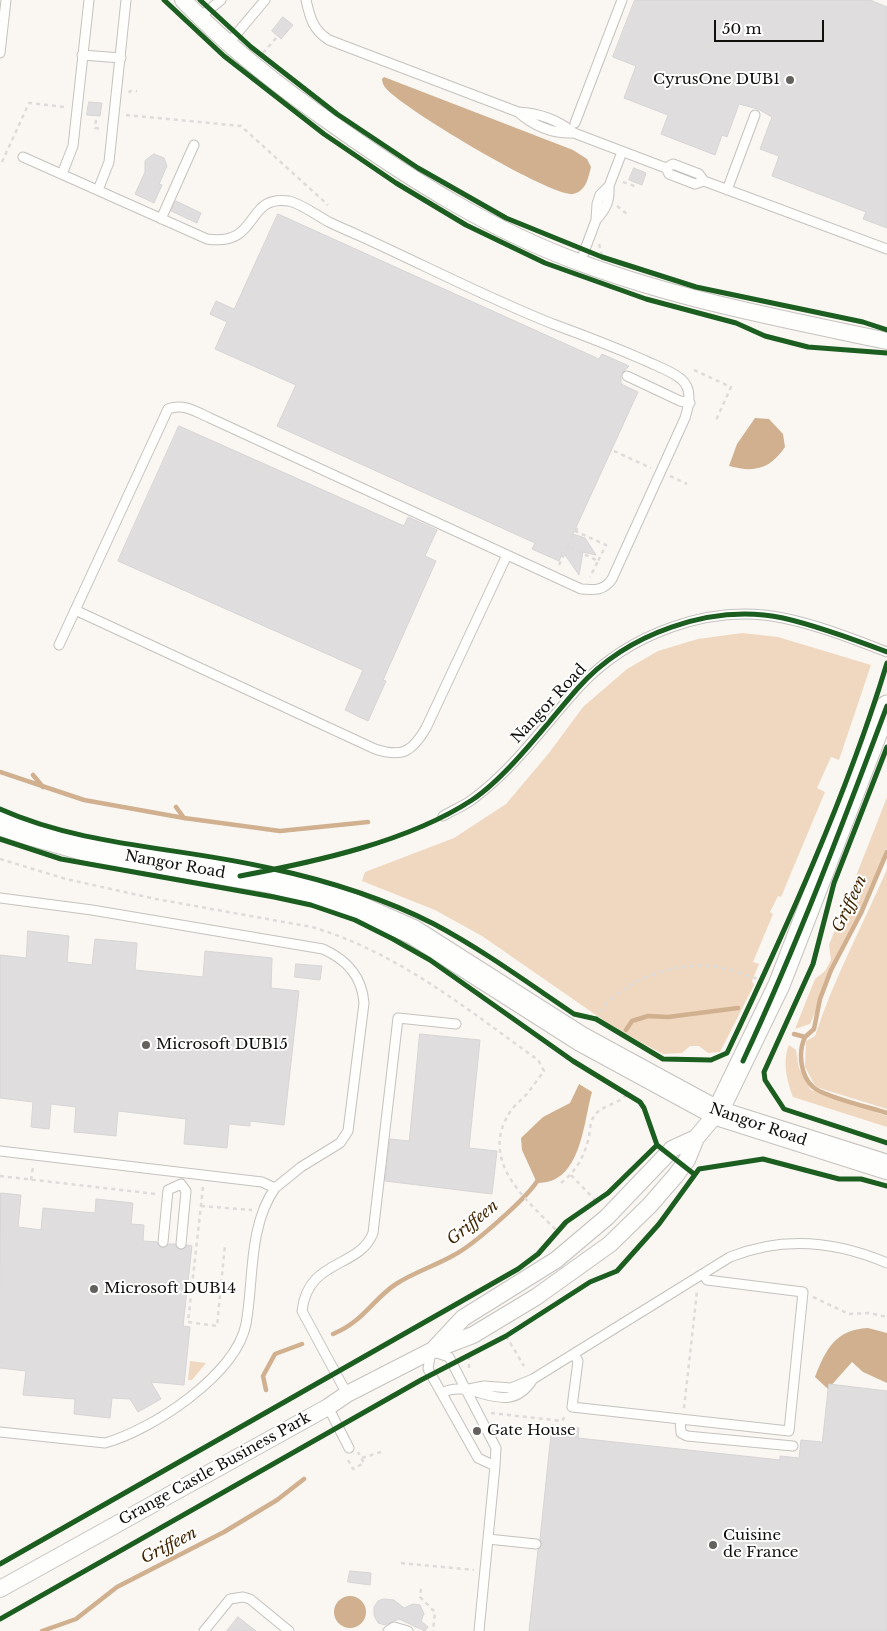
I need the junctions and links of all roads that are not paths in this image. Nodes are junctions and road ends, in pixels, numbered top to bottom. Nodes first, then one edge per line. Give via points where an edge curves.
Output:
1 (6, 0) edge
2 (89, 0) edge
3 (126, 0) edge
4 (183, 0) edge
5 (221, 0) edge
6 (265, 0) edge
7 (306, 0) edge
8 (622, 0) edge
9 (200, 17) junction
10 (228, 44) junction
11 (0, 53) edge
12 (82, 55) junction
13 (120, 58) junction
14 (754, 115) dead end
15 (575, 123) dead end
16 (194, 145) dead end
17 (622, 152) junction
18 (23, 157) dead end
19 (62, 174) junction
20 (98, 190) junction
21 (727, 190) junction
22 (161, 218) junction
23 (887, 249) edge
24 (583, 257) junction
25 (887, 341) edge
26 (627, 376) dead end
27 (690, 402) junction
28 (507, 555) junction
29 (75, 610) junction
30 (59, 644) dead end
31 (887, 652) edge
32 (887, 706) edge
33 (444, 816) dead end
34 (0, 823) edge
35 (0, 898) edge
36 (456, 1024) dead end
37 (717, 1113) junction
38 (0, 1151) edge
39 (887, 1167) edge
40 (184, 1173) junction
41 (181, 1184) junction
42 (275, 1188) junction
43 (163, 1242) dead end
44 (181, 1244) dead end
45 (887, 1263) edge
46 (703, 1274) junction
47 (431, 1351) junction
48 (574, 1354) junction
49 (464, 1390) junction
50 (442, 1393) junction
51 (347, 1394) junction
52 (328, 1407) junction
53 (681, 1419) junction
54 (0, 1432) edge
55 (793, 1446) dead end
56 (353, 1450) road end
57 (495, 1466) junction
58 (488, 1539) junction
59 (536, 1544) dead end
60 (0, 1589) edge
61 (204, 1631) edge
62 (289, 1631) edge
63 (388, 1631) edge
64 (408, 1631) edge
65 (479, 1631) edge

1 - 11 lane
2 - 12 lane
3 - 13 lane
4 - 9 street
5 - 9 lane
6 - 10 lane
7 - 17 lane via 311,20 321,35 329,40 518,112 530,122 560,134 574,133
8 - 15 lane
9 - 10 street
10 - 24 street via 277,85 416,181 471,213 537,245
12 - 13 lane
12 - 19 lane via 73,146
13 - 20 lane via 109,162
14 - 21 lane
16 - 22 lane
17 - 21 lane via 666,168 669,174 695,184 704,181
17 - 24 lane via 609,186 610,198 605,211 596,220
18 - 19 lane
19 - 20 lane
20 - 22 lane
21 - 23 lane
22 - 27 lane via 207,239 219,241 242,233 256,211 266,204 293,202 534,315 670,372 682,380
24 - 25 street via 661,290
26 - 27 lane via 680,401
27 - 28 lane via 609,584 598,590 581,589
28 - 29 lane via 426,728 416,745 399,752 375,749
28 - 29 lane via 210,418 187,408 175,407 168,410
29 - 30 lane
31 - 33 lane, Nangor Road via 782,618 743,615 707,618 677,626 645,638 609,658 498,777 472,800
32 - 37 street via 786,968
34 - 37 main road, Nangor Road via 94,850 271,881 340,900 413,932 581,1039
35 - 42 lane via 322,949 352,969 363,989 364,1003 348,1132 340,1143
36 - 51 lane via 398,1018 373,1233 365,1246 317,1276 303,1300 302,1311
37 - 39 main road, Nangor Road
37 - 47 street, Grange Castle Business Park via 696,1138 687,1160 676,1175 610,1244 506,1316 473,1335
38 - 40 lane
40 - 41 lane
40 - 42 lane via 262,1182
41 - 43 lane via 168,1190
41 - 44 lane via 186,1192
42 - 54 lane via 263,1211 257,1233 244,1331 226,1362 194,1395 119,1439 105,1442
45 - 46 lane via 844,1247 790,1243 743,1252
46 - 48 lane
46 - 53 lane via 707,1280 802,1292 788,1431
47 - 49 lane via 449,1357
47 - 50 lane via 428,1369
47 - 51 street, Grange Castle Business Park
48 - 49 lane via 533,1380 510,1388 484,1386
48 - 53 lane via 578,1360 572,1407
49 - 50 lane
49 - 57 lane via 496,1448
50 - 57 lane via 478,1458
51 - 52 street, Grange Castle Business Park
52 - 56 lane
52 - 60 street, Grange Castle Business Park
53 - 55 lane via 681,1433 687,1436
57 - 58 lane
58 - 59 lane
58 - 65 lane
61 - 62 lane via 230,1599 243,1597 250,1599
63 - 64 lane via 394,1627

